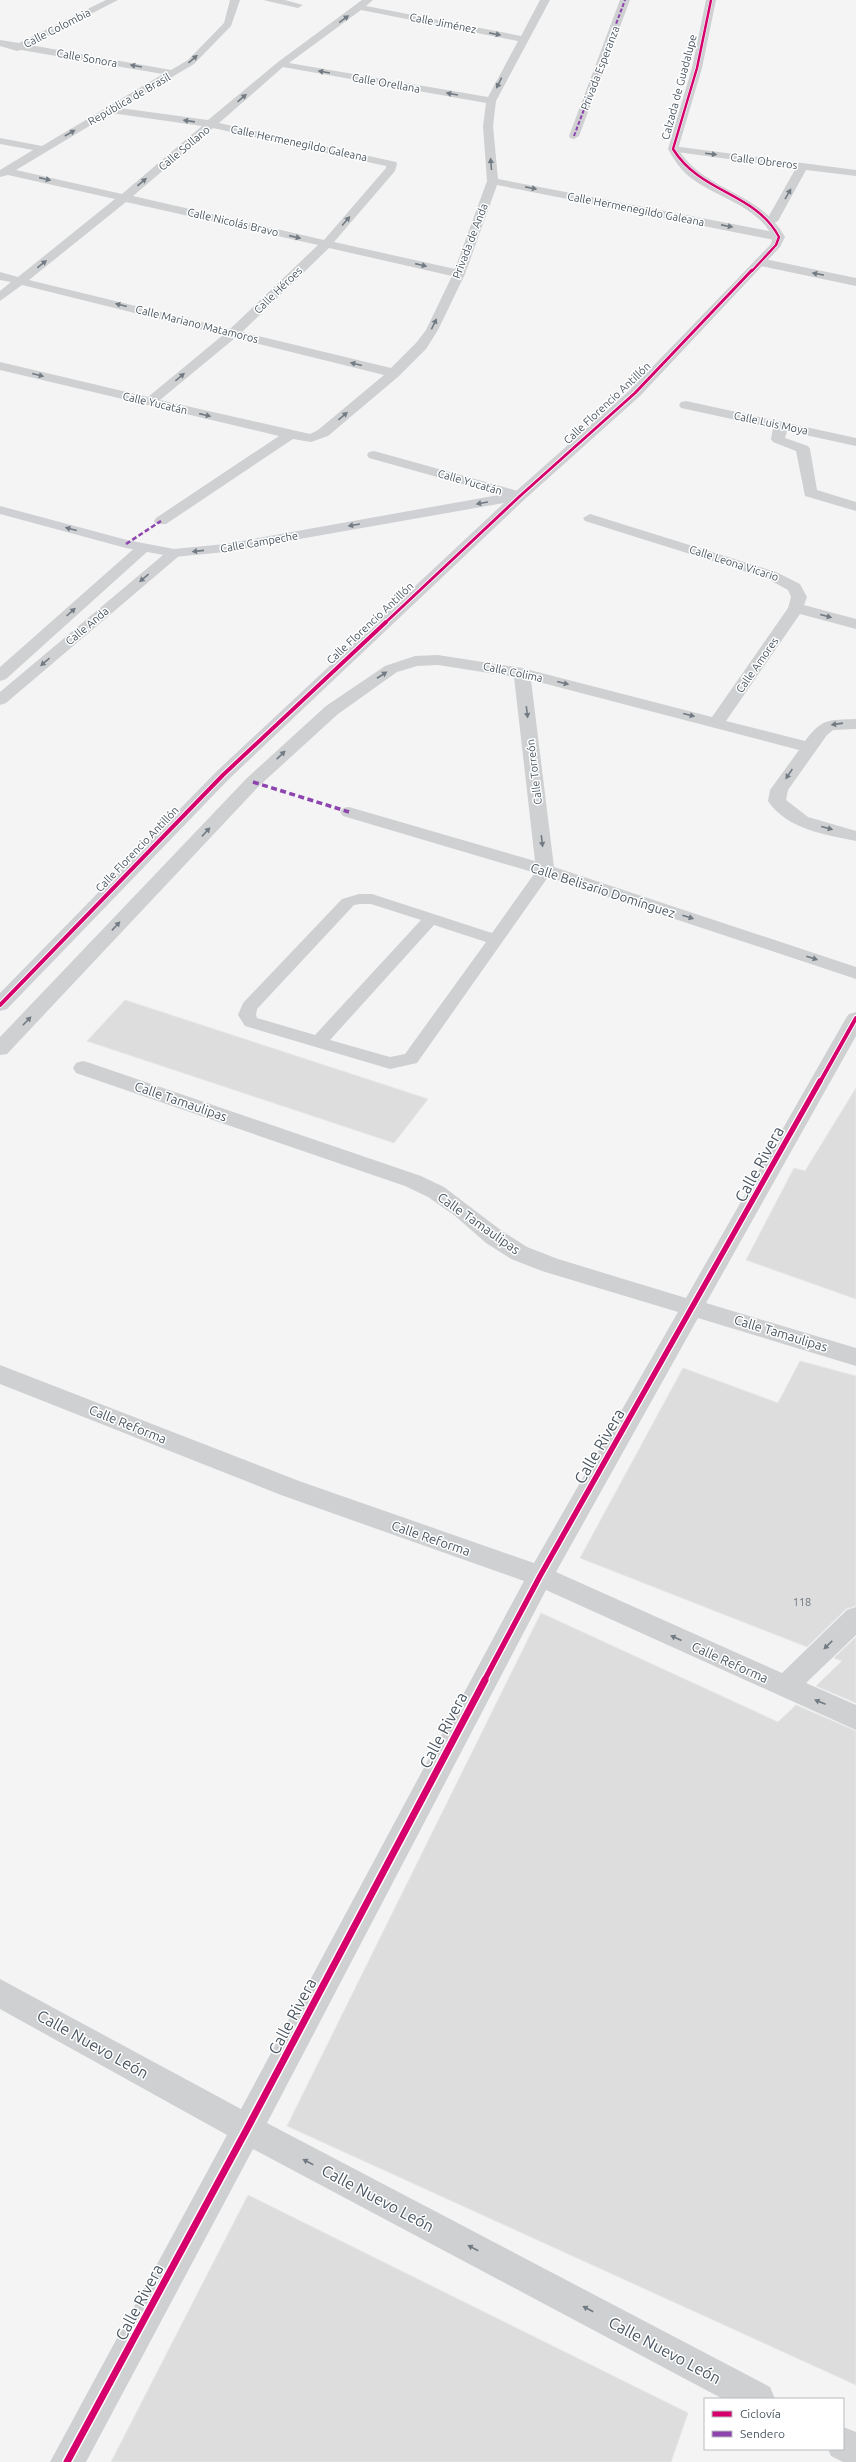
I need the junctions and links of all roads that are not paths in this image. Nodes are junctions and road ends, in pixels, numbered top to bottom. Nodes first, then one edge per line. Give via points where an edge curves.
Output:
1 (113, 0) edge
2 (235, 0) edge
3 (268, 0) edge
4 (545, 0) edge
5 (626, 0) edge
6 (711, 0) edge
7 (364, 3) edge
8 (298, 5) dead end
9 (525, 40) junction
10 (0, 43) edge
11 (21, 46) junction
12 (7, 53) dead end
13 (280, 64) junction
14 (174, 73) junction
15 (490, 101) junction
16 (110, 110) junction
17 (211, 124) junction
18 (574, 136) dead end
19 (0, 141) edge
20 (43, 149) junction
21 (673, 149) junction
22 (856, 160) edge
23 (392, 164) joint
24 (804, 166) junction
25 (4, 173) edge
26 (853, 173) edge
27 (493, 181) junction
28 (125, 197) junction
29 (772, 221) junction
30 (779, 237) junction
31 (326, 244) junction
32 (760, 262) junction
33 (459, 274) junction
34 (0, 276) edge
35 (22, 280) junction
36 (856, 282) edge
37 (0, 297) edge
38 (233, 333) junction
39 (0, 366) edge
40 (394, 373) junction
41 (150, 402) junction
42 (686, 405) dead end
43 (781, 425) junction
44 (290, 435) junction
45 (311, 438) joint
46 (856, 442) edge
47 (374, 455) dead end
48 (520, 496) junction
49 (856, 506) edge
50 (0, 510) edge
51 (590, 518) dead end
52 (161, 521) dead end
53 (143, 548) junction
54 (174, 553) junction
55 (796, 608) junction
56 (856, 624) edge
57 (522, 673) junction
58 (0, 676) edge
59 (0, 700) edge
60 (717, 722) junction
61 (856, 724) edge
62 (807, 747) junction
63 (349, 812) dead end
64 (856, 836) edge
65 (545, 870) junction
66 (430, 920) junction
67 (494, 939) junction
68 (856, 972) edge
69 (0, 1005) edge
70 (856, 1018) edge
71 (319, 1041) junction
72 (0, 1049) edge
73 (83, 1068) dead end
74 (694, 1307) junction
75 (856, 1357) edge
76 (0, 1374) edge
77 (540, 1576) junction
78 (856, 1618) edge
79 (785, 1687) junction
80 (856, 1718) edge
81 (0, 1993) edge
82 (247, 2129) junction
83 (756, 2398) edge
84 (844, 2444) edge
85 (856, 2450) edge
86 (67, 2462) edge

1 - 11 street, Calle Colombia
14 -> 2 street, República de Brasil via 191,62 228,24
3 - 8 street
4 - 9 street, Privada de Anda
5 - 18 street, Privada Esperanza
6 - 21 street, Calzada de Guadalupe via 697,68
7 -> 9 street, Calle Jiménez
13 -> 7 street, Calle Sollano
9 -> 15 street, Privada de Anda
10 - 11 street, Calle Sonora
11 - 12 street, Calle Colombia
14 -> 11 street, Calle Sonora
15 -> 13 street, Calle Orellana
17 -> 13 street, Calle Sollano
14 - 16 street, República de Brasil
27 -> 15 street, Privada de Anda via 488,126
17 -> 16 street, Calle Hermenegildo Galeana
20 -> 16 street, República de Brasil
17 - 23 street, Calle Hermenegildo Galeana
28 -> 17 street, Calle Sollano
19 - 20 street
20 - 25 street, República de Brasil
21 -> 24 street, Calle Obreros
21 - 29 street, Calzada de Guadalupe via 678,161 692,175
22 - 26 street
31 -> 23 street, Calle Héroes via 391,169
24 - 26 street, Calle Obreros
29 -> 24 street
25 -> 28 street, Calle Nicolás Bravo
27 -> 30 street, Calle Hermenegildo Galeana
27 - 33 street, Privada de Anda
28 -> 31 street, Calle Nicolás Bravo
35 -> 28 street, Calle Sollano
29 - 30 street
30 - 32 street via 776,245
31 -> 33 street, Calle Nicolás Bravo
31 - 38 street, Calle Héroes
36 -> 32 street
32 - 48 street, Calle Florencio Antillón via 635,393
40 -> 33 street, Privada de Anda via 421,346 432,330
34 - 35 street, Calle Mariano Matamoros
35 - 37 street, Calle Sollano
38 -> 35 street, Calle Mariano Matamoros
40 -> 38 street, Calle Mariano Matamoros
41 -> 38 street, Calle Héroes
39 -> 41 street, Calle Yucatán
45 -> 40 street, Privada de Anda via 323,433
41 -> 44 street, Calle Yucatán
42 - 43 street, Calle Luis Moya
43 - 46 street, Calle Luis Moya
43 - 49 street via 778,439 780,442 803,449 810,493
44 - 45 street, Calle Yucatán
44 - 52 street
47 - 48 street, Calle Yucatán
48 -> 54 street, Calle Campeche via 225,548
48 - 69 street, Calle Florencio Antillón via 223,775
53 -> 50 street, Calle Campeche
51 - 55 street, Calle Leona Vicario via 786,581 795,587 799,597
53 - 54 street, Calle Campeche
58 -> 53 street, Calle Anda
54 -> 59 street, Calle Anda
55 -> 56 street
55 - 60 street, Calle Amores
57 -> 60 street, Calle Colima
57 -> 65 street, Calle Torreón
72 -> 57 street, Calle Colima via 253,782 297,739 332,710 392,669 415,662 438,660
60 - 62 street, Calle Colima
61 -> 62 street via 829,725
62 -> 64 street via 779,790 777,801 782,810 799,821
63 - 65 street, Calle Belisario Domínguez
65 - 67 lane
65 -> 68 street, Calle Belisario Domínguez
66 - 67 lane
66 - 71 lane
66 - 71 lane via 372,899 348,902 249,1007 247,1015 251,1022
67 - 71 lane via 411,1059 390,1063
70 - 74 street, Calle Rivera
73 - 74 street, Calle Tamaulipas via 412,1181 442,1196 519,1253 550,1265
74 - 75 street, Calle Tamaulipas
74 - 77 street, Calle Rivera
76 - 77 street, Calle Reforma via 290,1488
79 -> 77 street, Calle Reforma
77 - 82 street, Calle Rivera
78 -> 79 street
80 -> 79 street, Calle Reforma
81 - 82 street, Calle Nuevo León
83 -> 82 street, Calle Nuevo León
82 - 86 street, Calle Rivera
84 - 85 street

